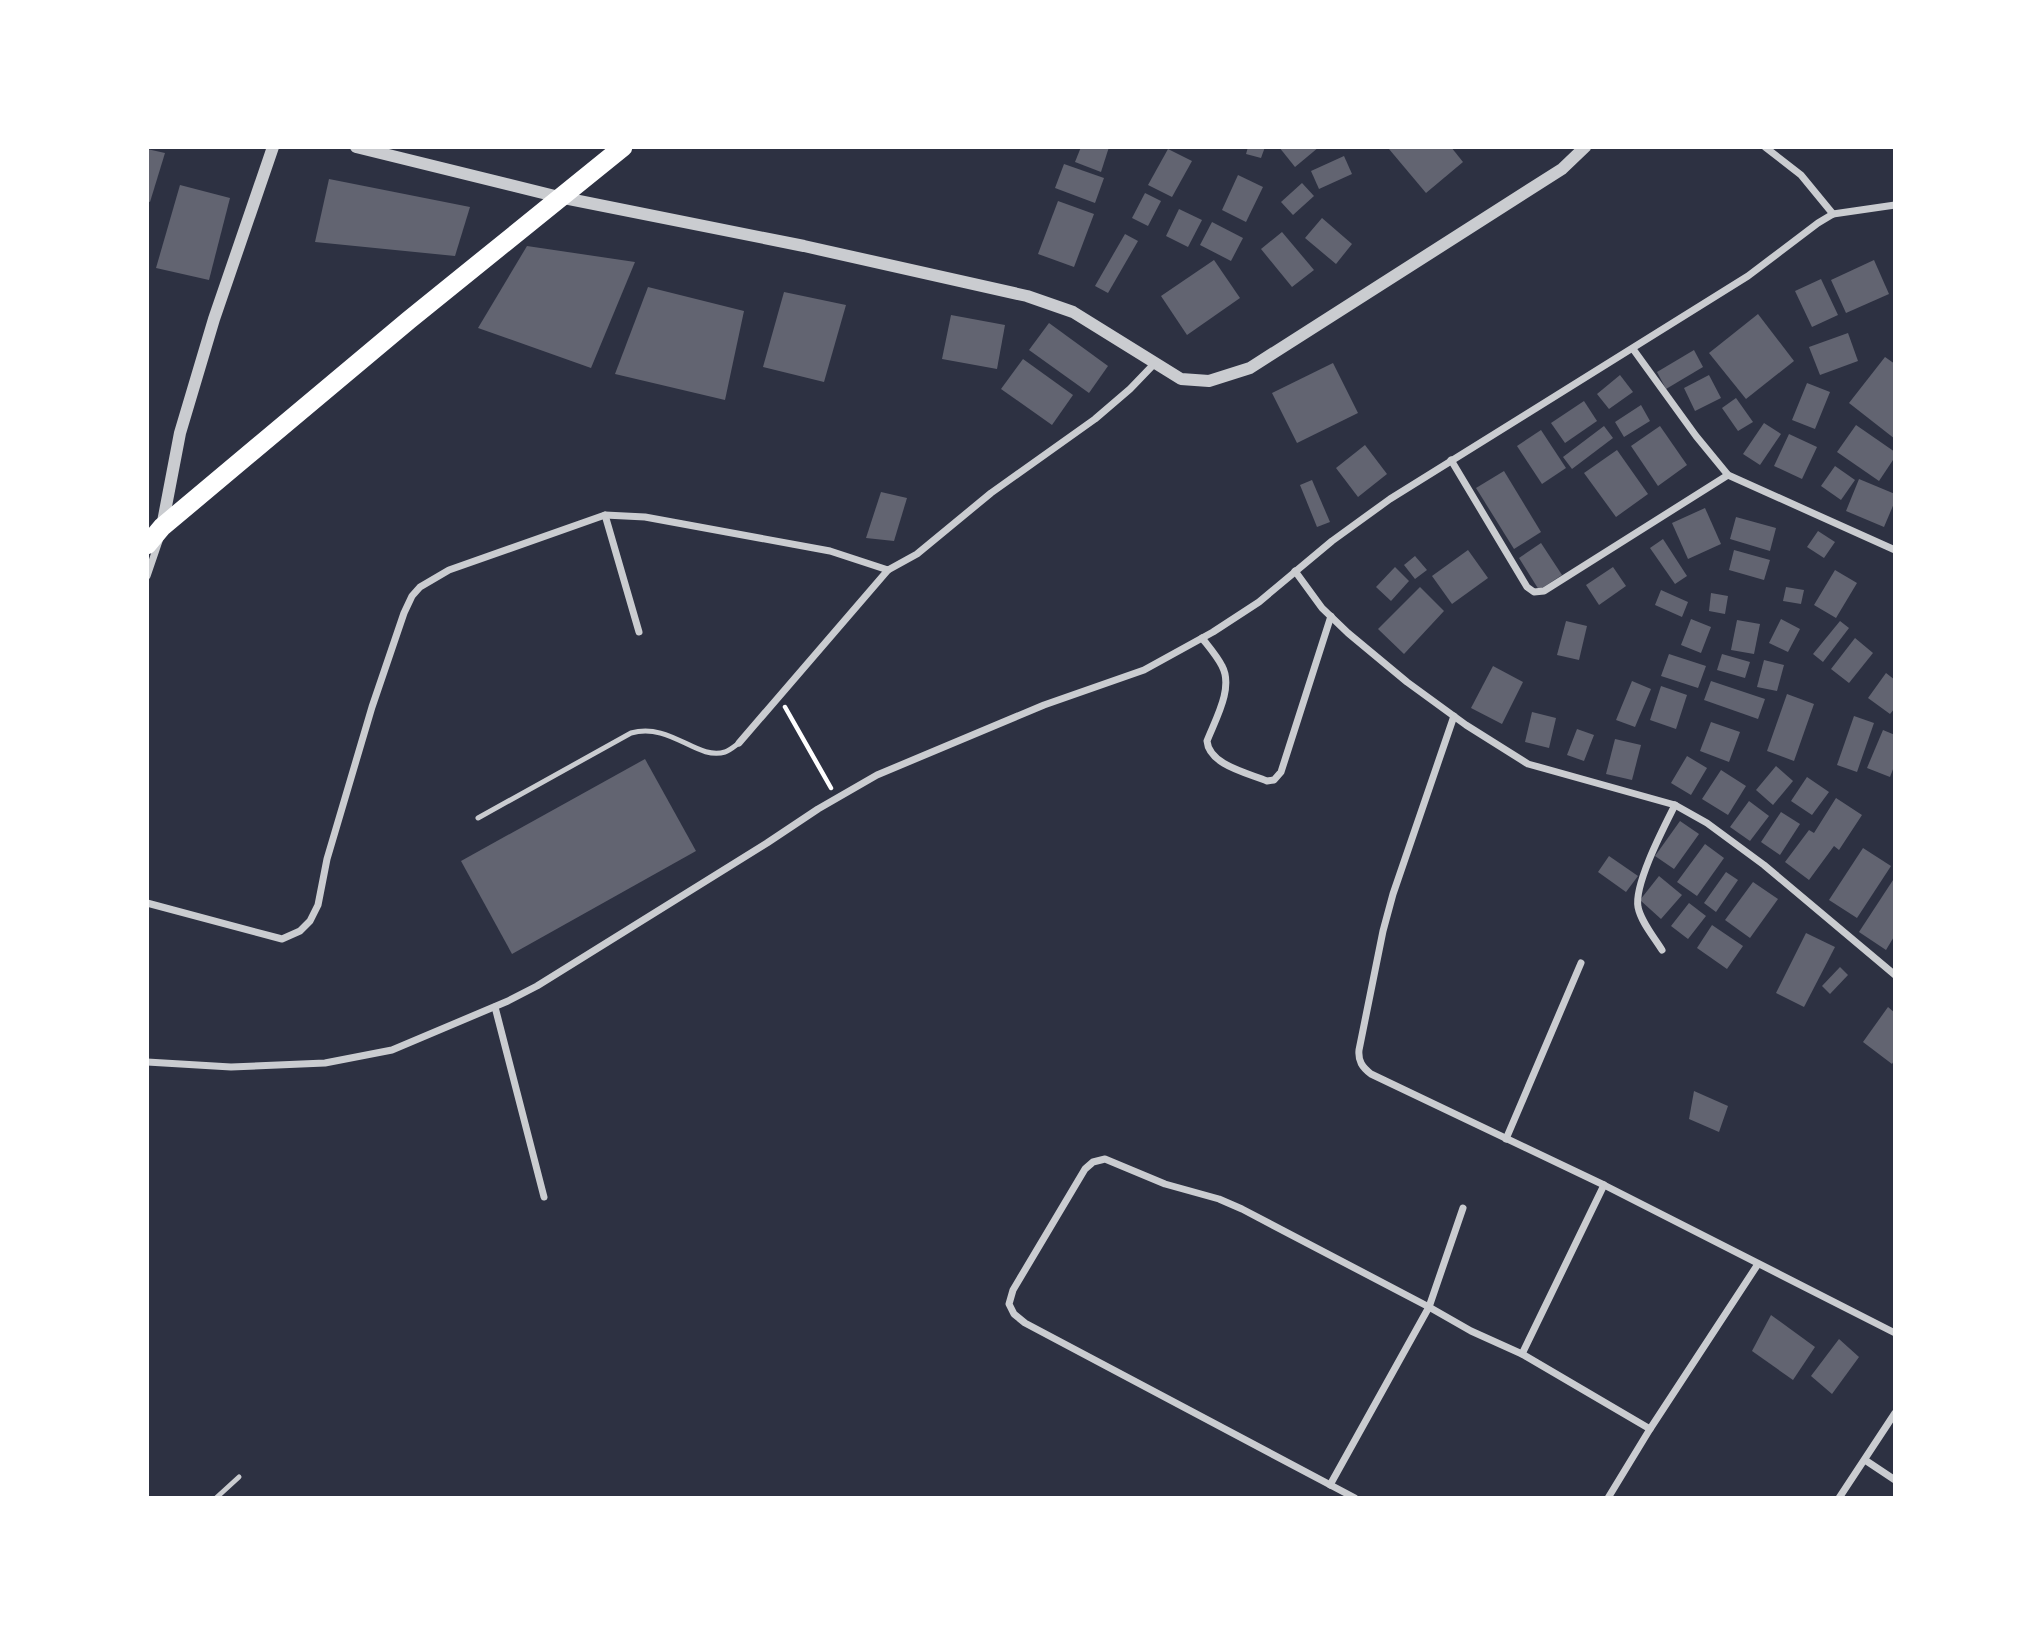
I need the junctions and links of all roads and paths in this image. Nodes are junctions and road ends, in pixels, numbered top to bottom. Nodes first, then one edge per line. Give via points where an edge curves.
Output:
1 (273, 147) edge
2 (356, 147) edge
3 (623, 147) edge
4 (1585, 147) edge
5 (1765, 147) edge
6 (559, 197) junction
7 (1895, 205) edge
8 (1833, 214) junction
9 (1633, 349) junction
10 (1156, 363) junction
11 (1451, 460) junction
12 (1728, 475) junction
13 (605, 515) junction
14 (162, 527) junction
15 (147, 545) edge
16 (1895, 550) edge
17 (888, 570) junction
18 (1295, 571) junction
19 (147, 576) edge
20 (1331, 616) junction
21 (639, 632) dead end
22 (1202, 638) junction
23 (779, 696) junction
24 (1454, 716) junction
25 (739, 743) joint
26 (837, 798) junction
27 (1675, 805) junction
28 (478, 818) dead end
29 (147, 903) edge
30 (1662, 950) dead end
31 (1581, 963) dead end
32 (1895, 975) edge
33 (495, 1007) junction
34 (147, 1062) edge
35 (1507, 1139) junction
36 (1604, 1185) junction
37 (544, 1197) dead end
38 (1463, 1208) dead end
39 (1758, 1264) junction
40 (1429, 1307) junction
41 (1895, 1332) edge
42 (1522, 1354) junction
43 (1895, 1413) edge
44 (1650, 1429) junction
45 (1865, 1460) junction
46 (239, 1477) dead end
47 (1895, 1480) edge
48 (1330, 1485) junction
49 (216, 1498) edge
50 (1355, 1498) edge
51 (1608, 1498) edge
52 (1839, 1498) edge

1 - 14 street via 180,433
2 - 6 street
3 - 6 highway
4 - 10 street via 1562,169 1250,368 1209,381 1181,379
5 - 8 street via 1801,175
6 - 10 street via 1027,296 1073,312
6 - 14 highway
7 - 8 street
8 - 9 street via 1748,276
9 - 11 street
9 - 12 street
10 - 17 street via 1096,419 991,493 917,554
11 - 12 street via 1534,592 1544,591
11 - 18 street via 1380,506
12 - 16 street
13 - 17 street via 751,535 830,551
13 - 21 street
13 - 29 street via 449,570 412,596 372,707 318,905 300,931 282,939
14 - 15 highway
14 - 19 street
17 - 23 street
18 - 20 street
18 - 22 street via 1259,602
20 - 22 street via 1281,772 1274,780 1267,781 1208,751 1226,676
20 - 24 street
22 - 26 street via 1144,670 983,729 877,775
23 - 25 street
23 - 26 path
24 - 27 street via 1528,764
24 - 35 street via 1383,931 1359,1059 1371,1074
25 - 28 lane via 725,752 707,752 660,731 631,733
26 - 33 street via 537,986
27 - 30 street via 1650,857 1638,896 1640,914
27 - 32 street via 1734,842
31 - 35 street
33 - 34 street via 392,1050 325,1063 231,1067
33 - 37 street
35 - 36 street
36 - 39 street
36 - 42 street
38 - 40 street
39 - 41 street
39 - 44 street
40 - 42 street
40 - 48 street
40 - 48 street via 1242,1209 1105,1159 1085,1169 1013,1290 1009,1304 1025,1323
42 - 44 street
43 - 45 street
44 - 51 street
45 - 47 street
45 - 52 street
46 - 49 lane
48 - 50 street

